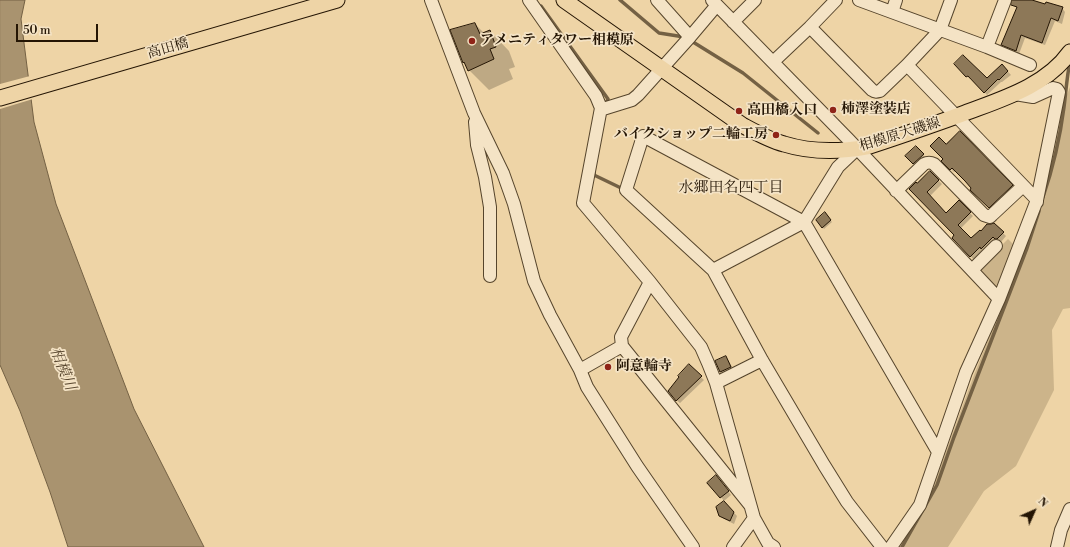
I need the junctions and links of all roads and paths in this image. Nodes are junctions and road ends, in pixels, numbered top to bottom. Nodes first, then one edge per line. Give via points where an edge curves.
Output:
1 (337, 0) edge
2 (431, 0) edge
3 (529, 0) edge
4 (564, 0) edge
5 (657, 0) edge
6 (755, 0) edge
7 (836, 0) edge
8 (858, 0) edge
9 (896, 0) edge
10 (951, 0) edge
11 (1005, 0) edge
12 (715, 2) edge
13 (892, 12) junction
14 (733, 22) junction
15 (810, 27) junction
16 (940, 30) junction
17 (690, 37) junction
18 (987, 47) junction
19 (1069, 54) edge
20 (773, 62) junction
21 (907, 65) junction
22 (1030, 65) dead end
23 (662, 68) junction
24 (1015, 94) junction
25 (0, 98) edge
26 (605, 108) junction
27 (474, 113) junction
28 (957, 116) junction
29 (857, 149) junction
30 (1023, 186) junction
31 (896, 191) junction
32 (1037, 201) junction
33 (804, 222) junction
34 (996, 246) dead end
35 (713, 270) junction
36 (972, 270) junction
37 (490, 276) dead end
38 (650, 282) junction
39 (999, 299) junction
40 (622, 346) junction
41 (762, 360) junction
42 (580, 370) junction
43 (716, 383) junction
44 (938, 452) junction
45 (750, 505) junction
46 (1070, 509) edge
47 (754, 518) junction
48 (1066, 533) edge
49 (692, 547) edge
50 (733, 547) edge
51 (774, 547) edge
52 (882, 547) edge
53 (891, 547) edge
54 (1057, 547) edge

1 - 25 main road, 高田橋
2 - 27 street
3 - 26 street
4 - 23 main road, 相模原大磯線
5 - 17 street
6 - 14 street
7 - 15 street
8 - 13 street
9 - 13 street
10 - 16 street
11 - 18 street
12 - 14 street
12 - 17 street
13 - 16 street
14 - 20 street
15 - 20 street
15 - 21 street via 875,92 880,91
16 - 18 street
16 - 21 street
17 - 23 street
18 - 22 street
19 - 24 main road, 相模原大磯線 via 1045,76
20 - 29 street
21 - 28 street
23 - 26 street via 632,100
23 - 29 main road, 相模原大磯線 via 742,125 771,140 812,149
24 - 28 main road, 相模原大磯線
24 - 32 street via 1033,97 1053,88 1059,92
26 - 38 street via 584,203
27 - 37 street via 477,145 490,207
27 - 42 street via 503,173 514,204 534,281
28 - 29 main road, 相模原大磯線
28 - 30 street
29 - 31 street
29 - 33 street via 838,167
30 - 31 street via 990,217 984,216 931,162 924,164
30 - 32 street
31 - 36 street
32 - 39 street
33 - 35 street
33 - 35 street via 643,136 626,190
33 - 44 street
34 - 36 street
35 - 41 street
36 - 39 street
38 - 40 street via 621,337
38 - 43 street via 701,347
39 - 44 street via 966,372
40 - 42 street
40 - 45 street
41 - 43 street
41 - 52 street via 847,502
42 - 49 street via 587,387
43 - 45 street
44 - 53 street via 920,505
45 - 47 street
46 - 48 street
47 - 50 street
47 - 51 street via 768,543
48 - 54 street

